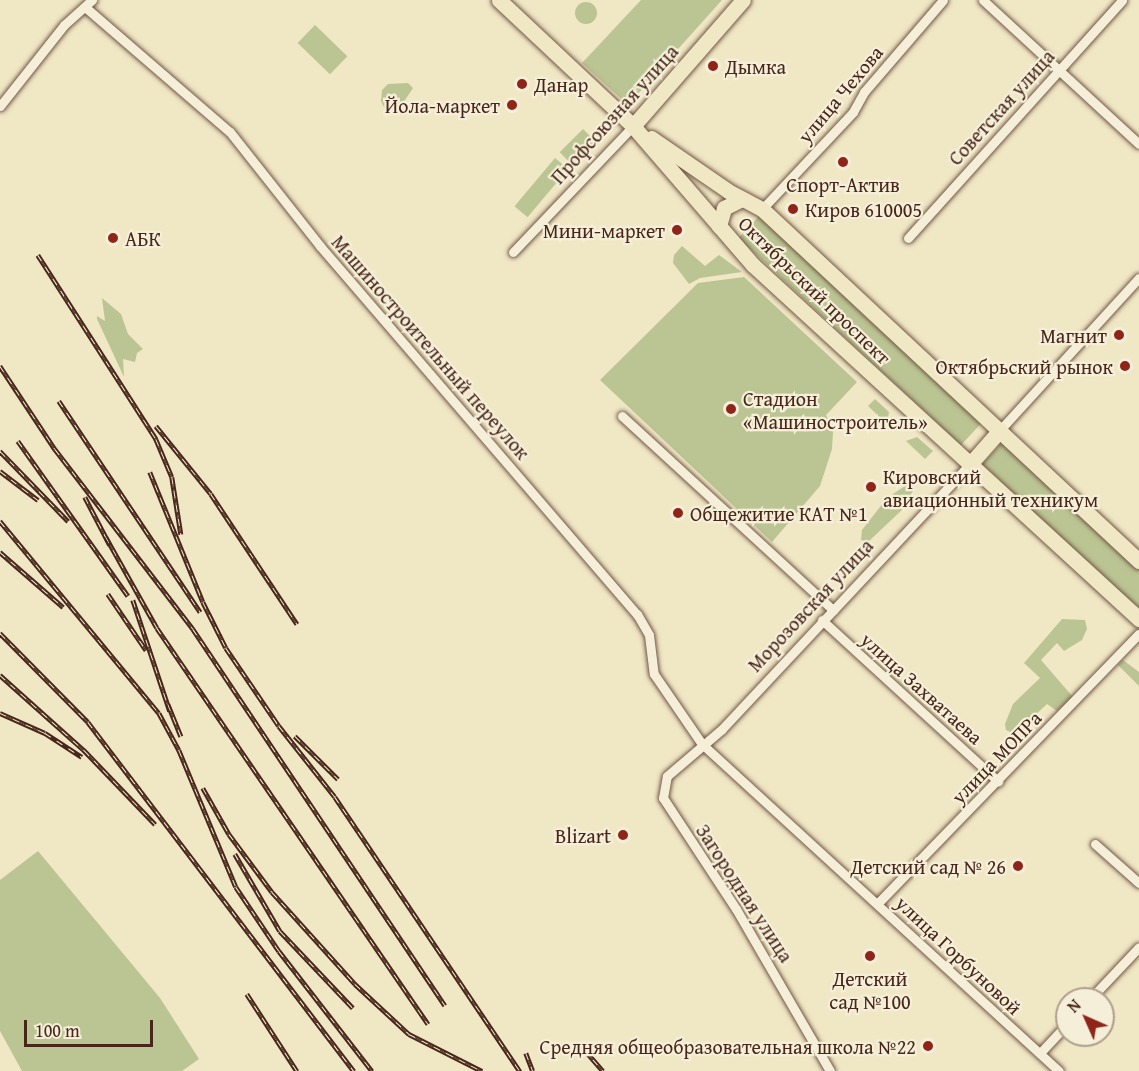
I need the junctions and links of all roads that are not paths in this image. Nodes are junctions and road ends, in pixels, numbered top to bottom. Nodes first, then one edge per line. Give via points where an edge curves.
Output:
1 (499, 0) edge
2 (743, 0) edge
3 (943, 0) edge
4 (983, 0) edge
5 (1122, 0) edge
6 (88, 3) edge
7 (1059, 69) junction
8 (0, 106) edge
9 (633, 126) junction
10 (1139, 144) edge
11 (742, 199) junction
12 (762, 209) junction
13 (719, 226) junction
14 (908, 238) dead end
15 (513, 252) dead end
16 (1139, 278) edge
17 (622, 416) dead end
18 (1000, 430) junction
19 (971, 463) junction
20 (1139, 561) edge
21 (833, 610) junction
22 (1139, 619) edge
23 (822, 620) junction
24 (1139, 634) edge
25 (702, 744) junction
26 (998, 781) junction
27 (1095, 844) dead end
28 (1139, 884) edge
29 (877, 904) junction
30 (1139, 947) edge
31 (1101, 987) edge
32 (1055, 1037) edge
33 (1040, 1053) junction
34 (830, 1071) edge
35 (1059, 1071) edge

1 - 9 main road, Октябрьский проспект
2 - 9 main road, Профсоюзная улица
3 - 12 street, улица Чехова via 864,92 853,112
4 - 7 street
5 - 7 street, Советская улица
6 - 8 street via 64,25
6 - 25 street, Машиностроительный переулок via 230,132 320,246 637,614 649,635 654,674
7 - 10 street
7 - 14 street, Советская улица
9 - 11 main road, Октябрьский проспект
9 - 13 main road, Октябрьский проспект
9 - 15 street, Профсоюзная улица
11 - 12 main road, Октябрьский проспект
11 - 13 main road via 724,208
12 - 18 main road, Октябрьский проспект
13 - 19 main road, Октябрьский проспект via 753,265
16 - 18 street, Морозовская улица
17 - 21 street
18 - 19 main road, Морозовская улица
18 - 20 main road, Октябрьский проспект
19 - 21 street, Морозовская улица
19 - 22 main road, Октябрьский проспект
21 - 23 street, Морозовская улица
23 - 25 street, Морозовская улица via 722,729
23 - 26 street, улица Захватаева
24 - 26 street, улица МОПРа
25 - 29 street, улица Горбуновой
25 - 34 street, Загородная улица via 667,776 663,798 736,909
26 - 29 street, улица МОПРа
27 - 28 street
29 - 33 street, улица Горбуновой
30 - 31 street
32 - 33 street
33 - 35 street, улица Горбуновой

